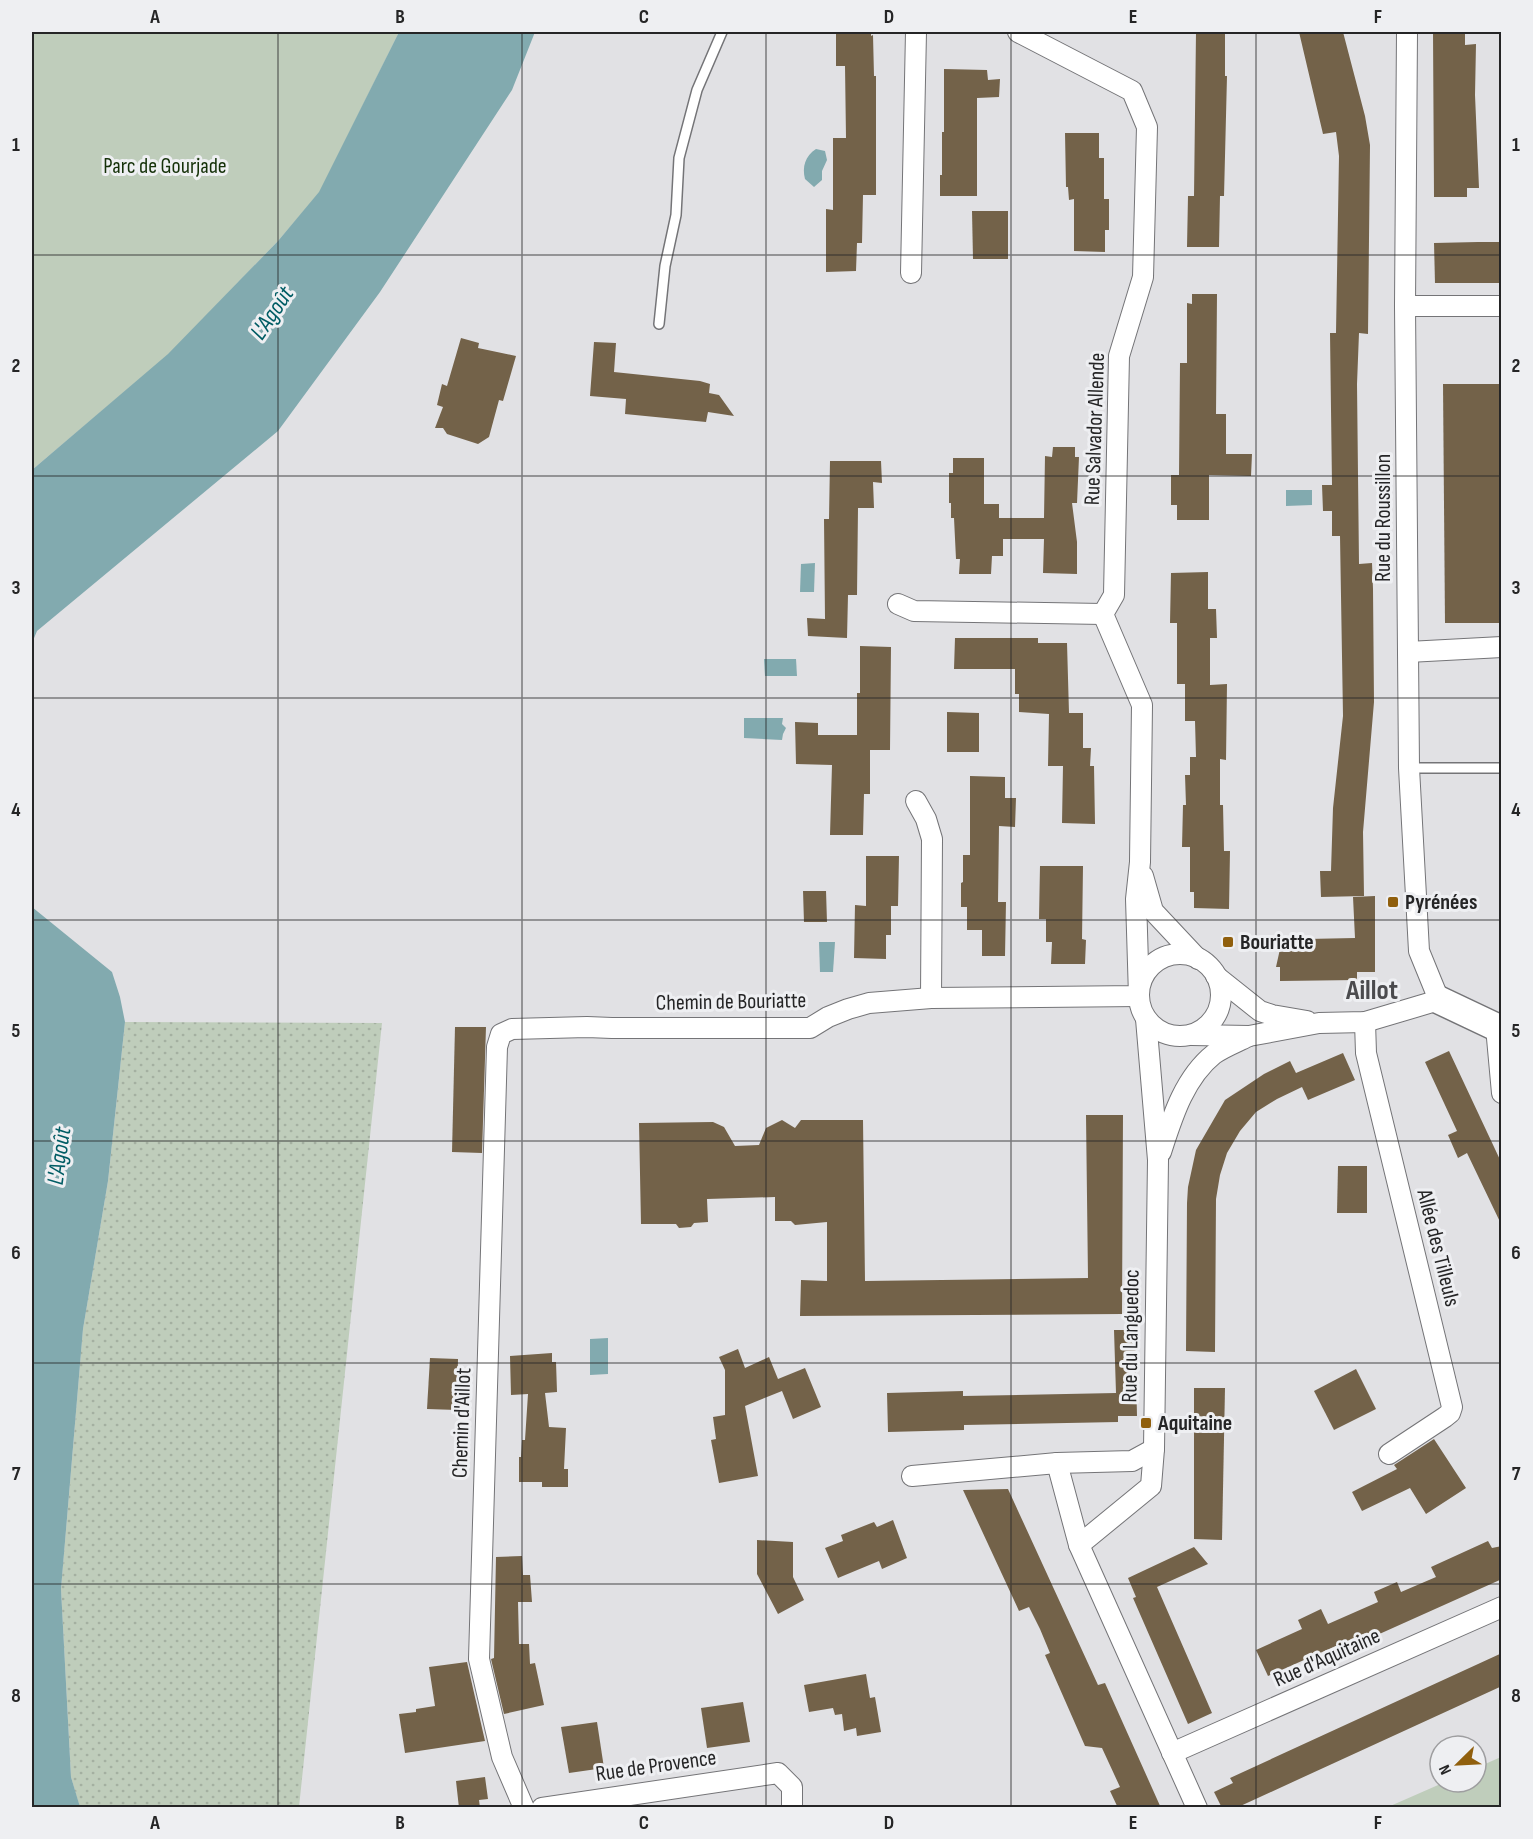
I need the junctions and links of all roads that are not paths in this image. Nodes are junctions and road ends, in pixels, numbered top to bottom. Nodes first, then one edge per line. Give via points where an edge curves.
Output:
1 (722, 32) edge
2 (916, 32) edge
3 (1018, 32) edge
4 (1407, 32) edge
5 (911, 273) dead end
6 (1405, 306) junction
7 (1502, 306) edge
8 (659, 324) dead end
9 (898, 604) dead end
10 (1103, 614) junction
11 (1502, 647) edge
12 (1408, 652) junction
13 (1409, 768) junction
14 (1502, 768) edge
15 (915, 801) dead end
16 (1140, 862) junction
17 (1198, 959) junction
18 (1216, 976) junction
19 (1139, 996) junction
20 (931, 998) junction
21 (1440, 1000) junction
22 (1218, 1010) junction
23 (1146, 1018) junction
24 (1365, 1022) junction
25 (1319, 1023) junction
26 (1499, 1027) edge
27 (501, 1034) joint
28 (1191, 1035) junction
29 (1215, 1045) junction
30 (1502, 1093) edge
31 (1158, 1160) junction
32 (1154, 1449) junction
33 (1389, 1454) dead end
34 (1057, 1463) junction
35 (912, 1476) dead end
36 (1079, 1545) junction
37 (1502, 1607) edge
38 (1172, 1753) junction
39 (524, 1808) edge
40 (542, 1808) edge
41 (792, 1808) edge
42 (1197, 1808) edge

1 - 8 lane via 697,90 679,158 676,215 665,266
2 - 5 street
3 - 10 street, Rue Salvador Allende via 1132,91 1147,127 1143,277 1119,357 1114,595
4 - 6 street, Rue du Roussillon
6 - 7 street
6 - 12 street, Rue du Roussillon
9 - 10 street via 914,611
10 - 16 street via 1142,705
11 - 12 street
12 - 13 street, Rue du Roussillon
13 - 14 lane
13 - 21 street, Rue du Roussillon via 1419,951
15 - 20 street via 932,839
16 - 17 street via 1154,911
16 - 19 street via 1136,899
17 - 18 street
17 - 19 street via 1182,954 1160,959 1143,978
18 - 22 street via 1221,996
18 - 25 street via 1260,1011
19 - 20 street, Chemin de Bouriatte
19 - 23 street
20 - 27 street, Chemin de Bouriatte via 869,1003 810,1028 587,1027 512,1029
21 - 24 street
21 - 26 street
22 - 28 street via 1211,1022
22 - 29 street
23 - 28 street via 1166,1034
23 - 31 street, Rue du Languedoc
24 - 25 street
24 - 33 street, Allée des Tilleuls via 1366,1053 1452,1407 1445,1417
25 - 29 street, Rue du Languedoc
26 - 30 street
27 - 39 street, Chemin d'Aillot via 497,1047 479,1659 502,1757
28 - 29 street
29 - 31 street, Rue du Languedoc via 1181,1097
31 - 32 street, Rue du Languedoc
32 - 34 street via 1132,1461
32 - 36 street, Rue du Languedoc via 1151,1486
34 - 35 street
34 - 36 street
36 - 38 street
37 - 38 street, Rue d'Aquitaine
38 - 42 street
40 - 41 street, Rue de Provence via 778,1773 792,1787

